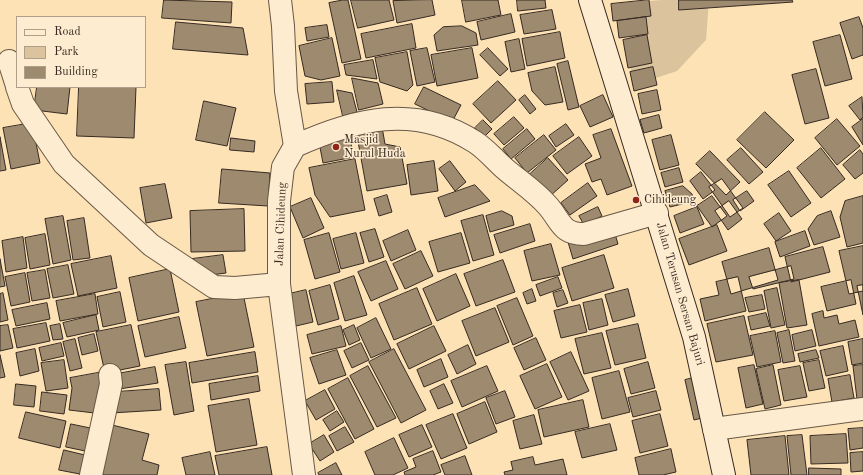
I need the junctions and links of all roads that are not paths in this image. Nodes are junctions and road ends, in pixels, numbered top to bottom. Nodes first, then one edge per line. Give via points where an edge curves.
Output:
1 (280, 0) edge
2 (590, 0) edge
3 (8, 61) dead end
4 (16, 83) edge
5 (18, 88) edge
6 (295, 146) junction
7 (657, 214) junction
8 (279, 284) junction
9 (110, 375) dead end
10 (863, 409) edge
11 (714, 429) junction
12 (91, 475) edge
13 (304, 475) edge
14 (724, 475) edge

1 - 6 street via 286,91
2 - 7 street, Jalan Terusan Sersan Bajuri
3 - 4 street
5 - 8 street via 23,104 64,164 151,245 214,287
6 - 7 street via 345,126 367,121 392,117 416,120 448,129 475,142 530,188 548,206 565,230 574,234 584,234
6 - 8 street, Jalan Cihideung via 283,167 279,201
7 - 11 street, Jalan Terusan Sersan Bajuri via 694,336
8 - 13 street, Jalan Cihideung
9 - 12 street via 111,384
10 - 11 street
11 - 14 street, Jalan Terusan Sersan Bajuri

